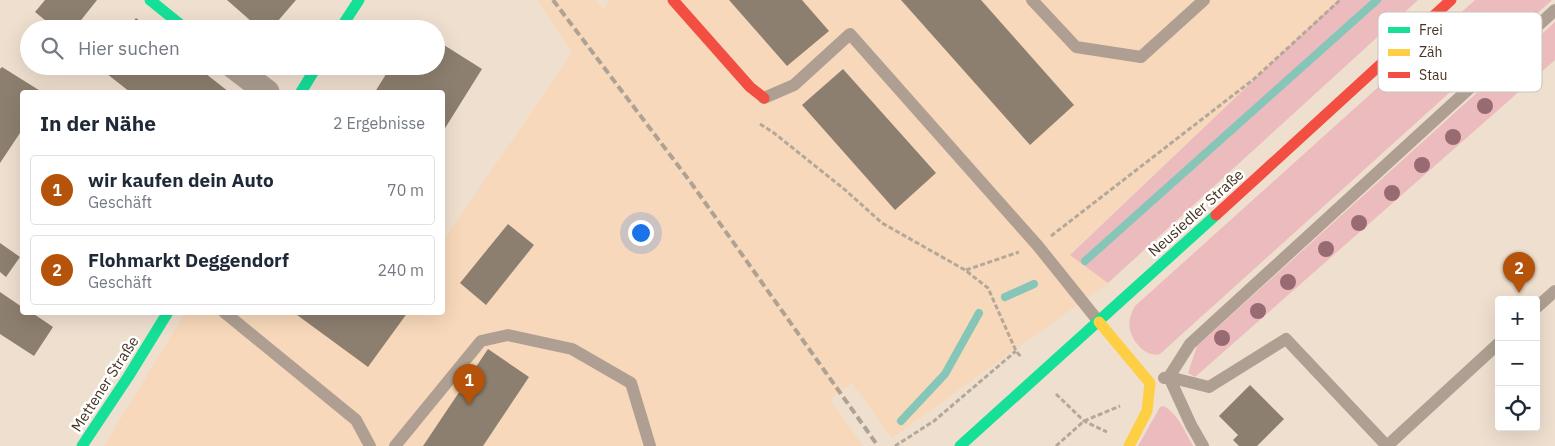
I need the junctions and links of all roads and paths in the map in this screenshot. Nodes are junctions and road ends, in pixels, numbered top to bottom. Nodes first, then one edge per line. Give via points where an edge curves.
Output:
1 (150, 0) edge
2 (359, 0) edge
3 (674, 0) edge
4 (1032, 0) edge
5 (1204, 0) edge
6 (1340, 0) edge
7 (1451, 0) edge
8 (1555, 10) edge
9 (1438, 12) edge
10 (175, 20) edge
11 (346, 20) edge
12 (1542, 22) edge
13 (1378, 67) edge
14 (245, 75) edge
15 (311, 75) edge
16 (264, 90) edge
17 (302, 90) edge
18 (1465, 92) edge
19 (764, 98) joint
20 (774, 133) dead end
21 (1038, 246) junction
22 (965, 270) junction
23 (1555, 291) edge
24 (1540, 304) edge
25 (166, 315) edge
26 (228, 315) edge
27 (1098, 322) junction
28 (1495, 346) edge
29 (1016, 351) junction
30 (1038, 376) junction
31 (1168, 377) junction
32 (1149, 388) junction
33 (1084, 421) junction
34 (1129, 445) edge
35 (82, 446) edge
36 (370, 446) edge
37 (395, 446) edge
38 (650, 446) edge
39 (895, 446) edge
40 (960, 446) edge
41 (1056, 446) edge
42 (1203, 446) edge

1 - 10 main road
2 - 11 main road
3 - 19 main road via 750,87
4 - 5 lane via 1076,47 1142,57
6 - 21 path via 1254,79
7 - 9 main road, Neusiedler Straße
8 - 12 lane
13 - 27 main road, Neusiedler Straße
14 - 16 street
15 - 17 main road
18 - 31 lane via 1190,344
19 - 21 lane via 794,85 850,34
20 - 22 path via 882,223
21 - 22 path
21 - 27 lane
22 - 29 path via 988,288
23 - 24 lane
25 - 35 main road, Mettener Straße
26 - 36 lane via 356,420
27 - 30 main road, Neusiedler Straße
27 - 32 main road
28 - 31 lane via 1387,446 1286,339 1209,387
29 - 30 path
29 - 39 path via 934,421
30 - 33 path
30 - 40 main road, Neusiedler Straße
31 - 32 lane
31 - 42 lane
32 - 33 path
32 - 34 main road via 1147,411
33 - 34 path
33 - 41 path
37 - 38 lane via 481,341 508,334 572,350 631,383

